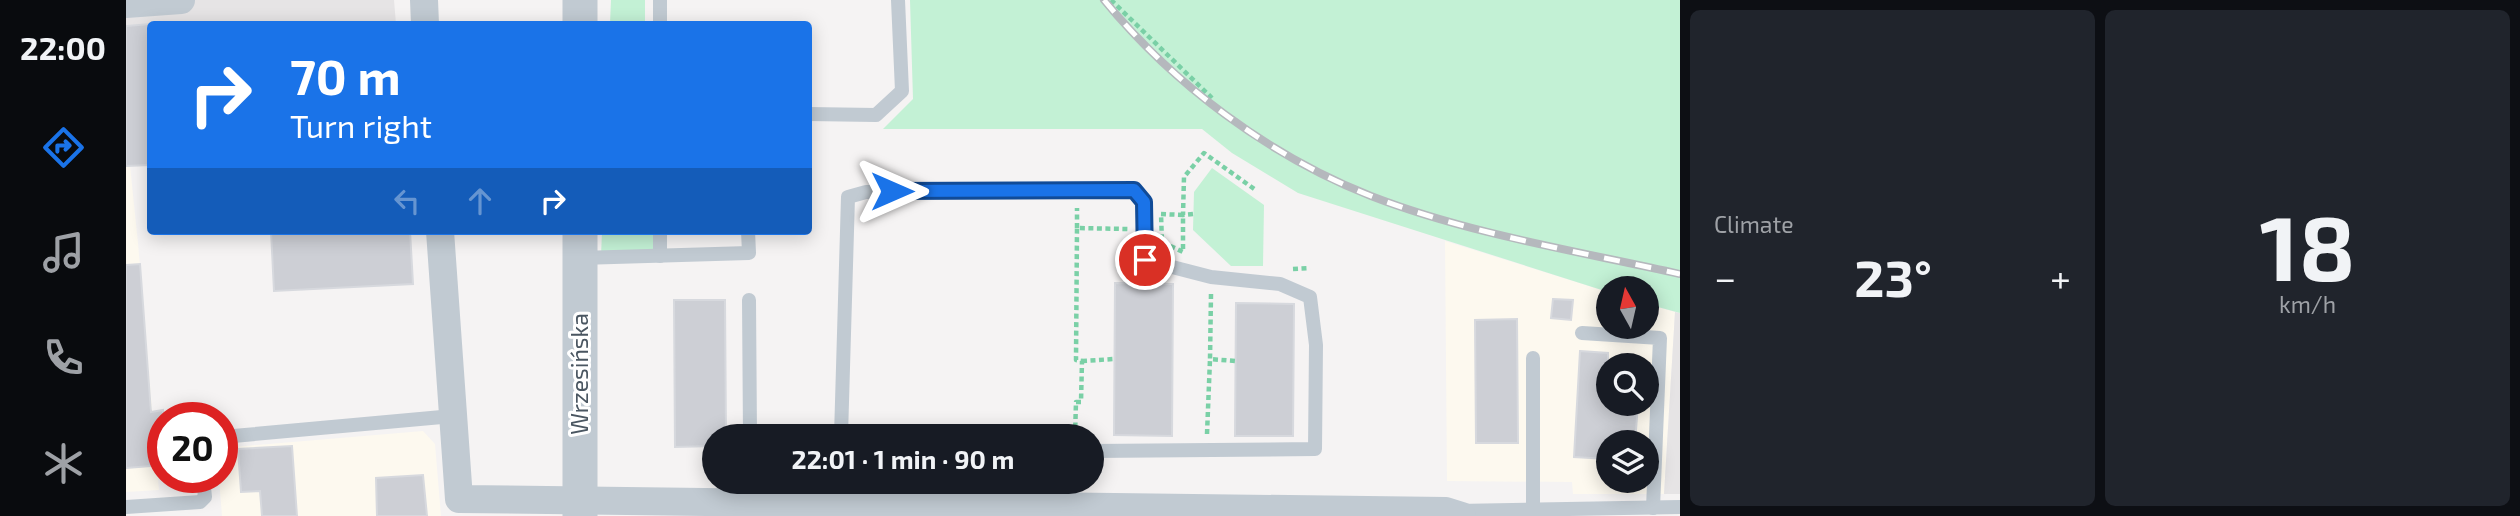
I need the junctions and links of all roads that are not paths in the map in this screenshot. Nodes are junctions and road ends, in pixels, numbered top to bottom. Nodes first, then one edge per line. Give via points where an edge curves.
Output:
1 (181, 0) edge
2 (424, 0) edge
3 (580, 0) edge
4 (660, 0) edge
5 (898, 0) edge
6 (126, 4) edge
7 (425, 21) edge
8 (580, 21) edge
9 (660, 21) edge
10 (812, 114) edge
11 (440, 235) edge
12 (660, 235) edge
13 (748, 235) edge
14 (580, 244) edge
15 (660, 256) junction
16 (749, 300) dead end
17 (1582, 333) dead end
18 (1533, 358) dead end
19 (453, 416) junction
20 (750, 424) edge
21 (841, 424) edge
22 (238, 436) edge
23 (1104, 451) edge
24 (205, 493) edge
25 (800, 494) edge
26 (813, 494) edge
27 (744, 501) edge
28 (126, 507) edge
29 (459, 507) edge
30 (1653, 508) junction
31 (1680, 508) edge
32 (580, 509) edge
33 (892, 511) edge
34 (1033, 511) edge
35 (1103, 512) edge
36 (1179, 512) edge
37 (1618, 512) edge
38 (1229, 513) edge
39 (1390, 513) edge
40 (1534, 513) edge
41 (1454, 514) edge

1 - 6 street
2 - 7 street
3 - 8 street
4 - 9 lane
5 - 10 lane via 902,91 876,115
11 - 19 street
12 - 15 lane
13 - 15 lane via 748,253
14 - 15 lane
14 - 32 street, Wrzesińska
16 - 20 lane
17 - 30 lane via 1660,338
18 - 40 lane
19 - 22 lane
19 - 29 street
21 - 23 lane via 848,197 866,192 1134,190 1144,202 1145,260 1211,277 1280,284 1310,297 1316,345 1315,449
24 - 28 lane via 200,502
25 - 27 street
26 - 33 street
27 - 32 street
29 - 32 street
30 - 31 lane
30 - 37 lane
33 - 34 street
34 - 35 street
35 - 36 street
36 - 38 street
37 - 40 lane
38 - 39 street
39 - 41 street
40 - 41 lane

